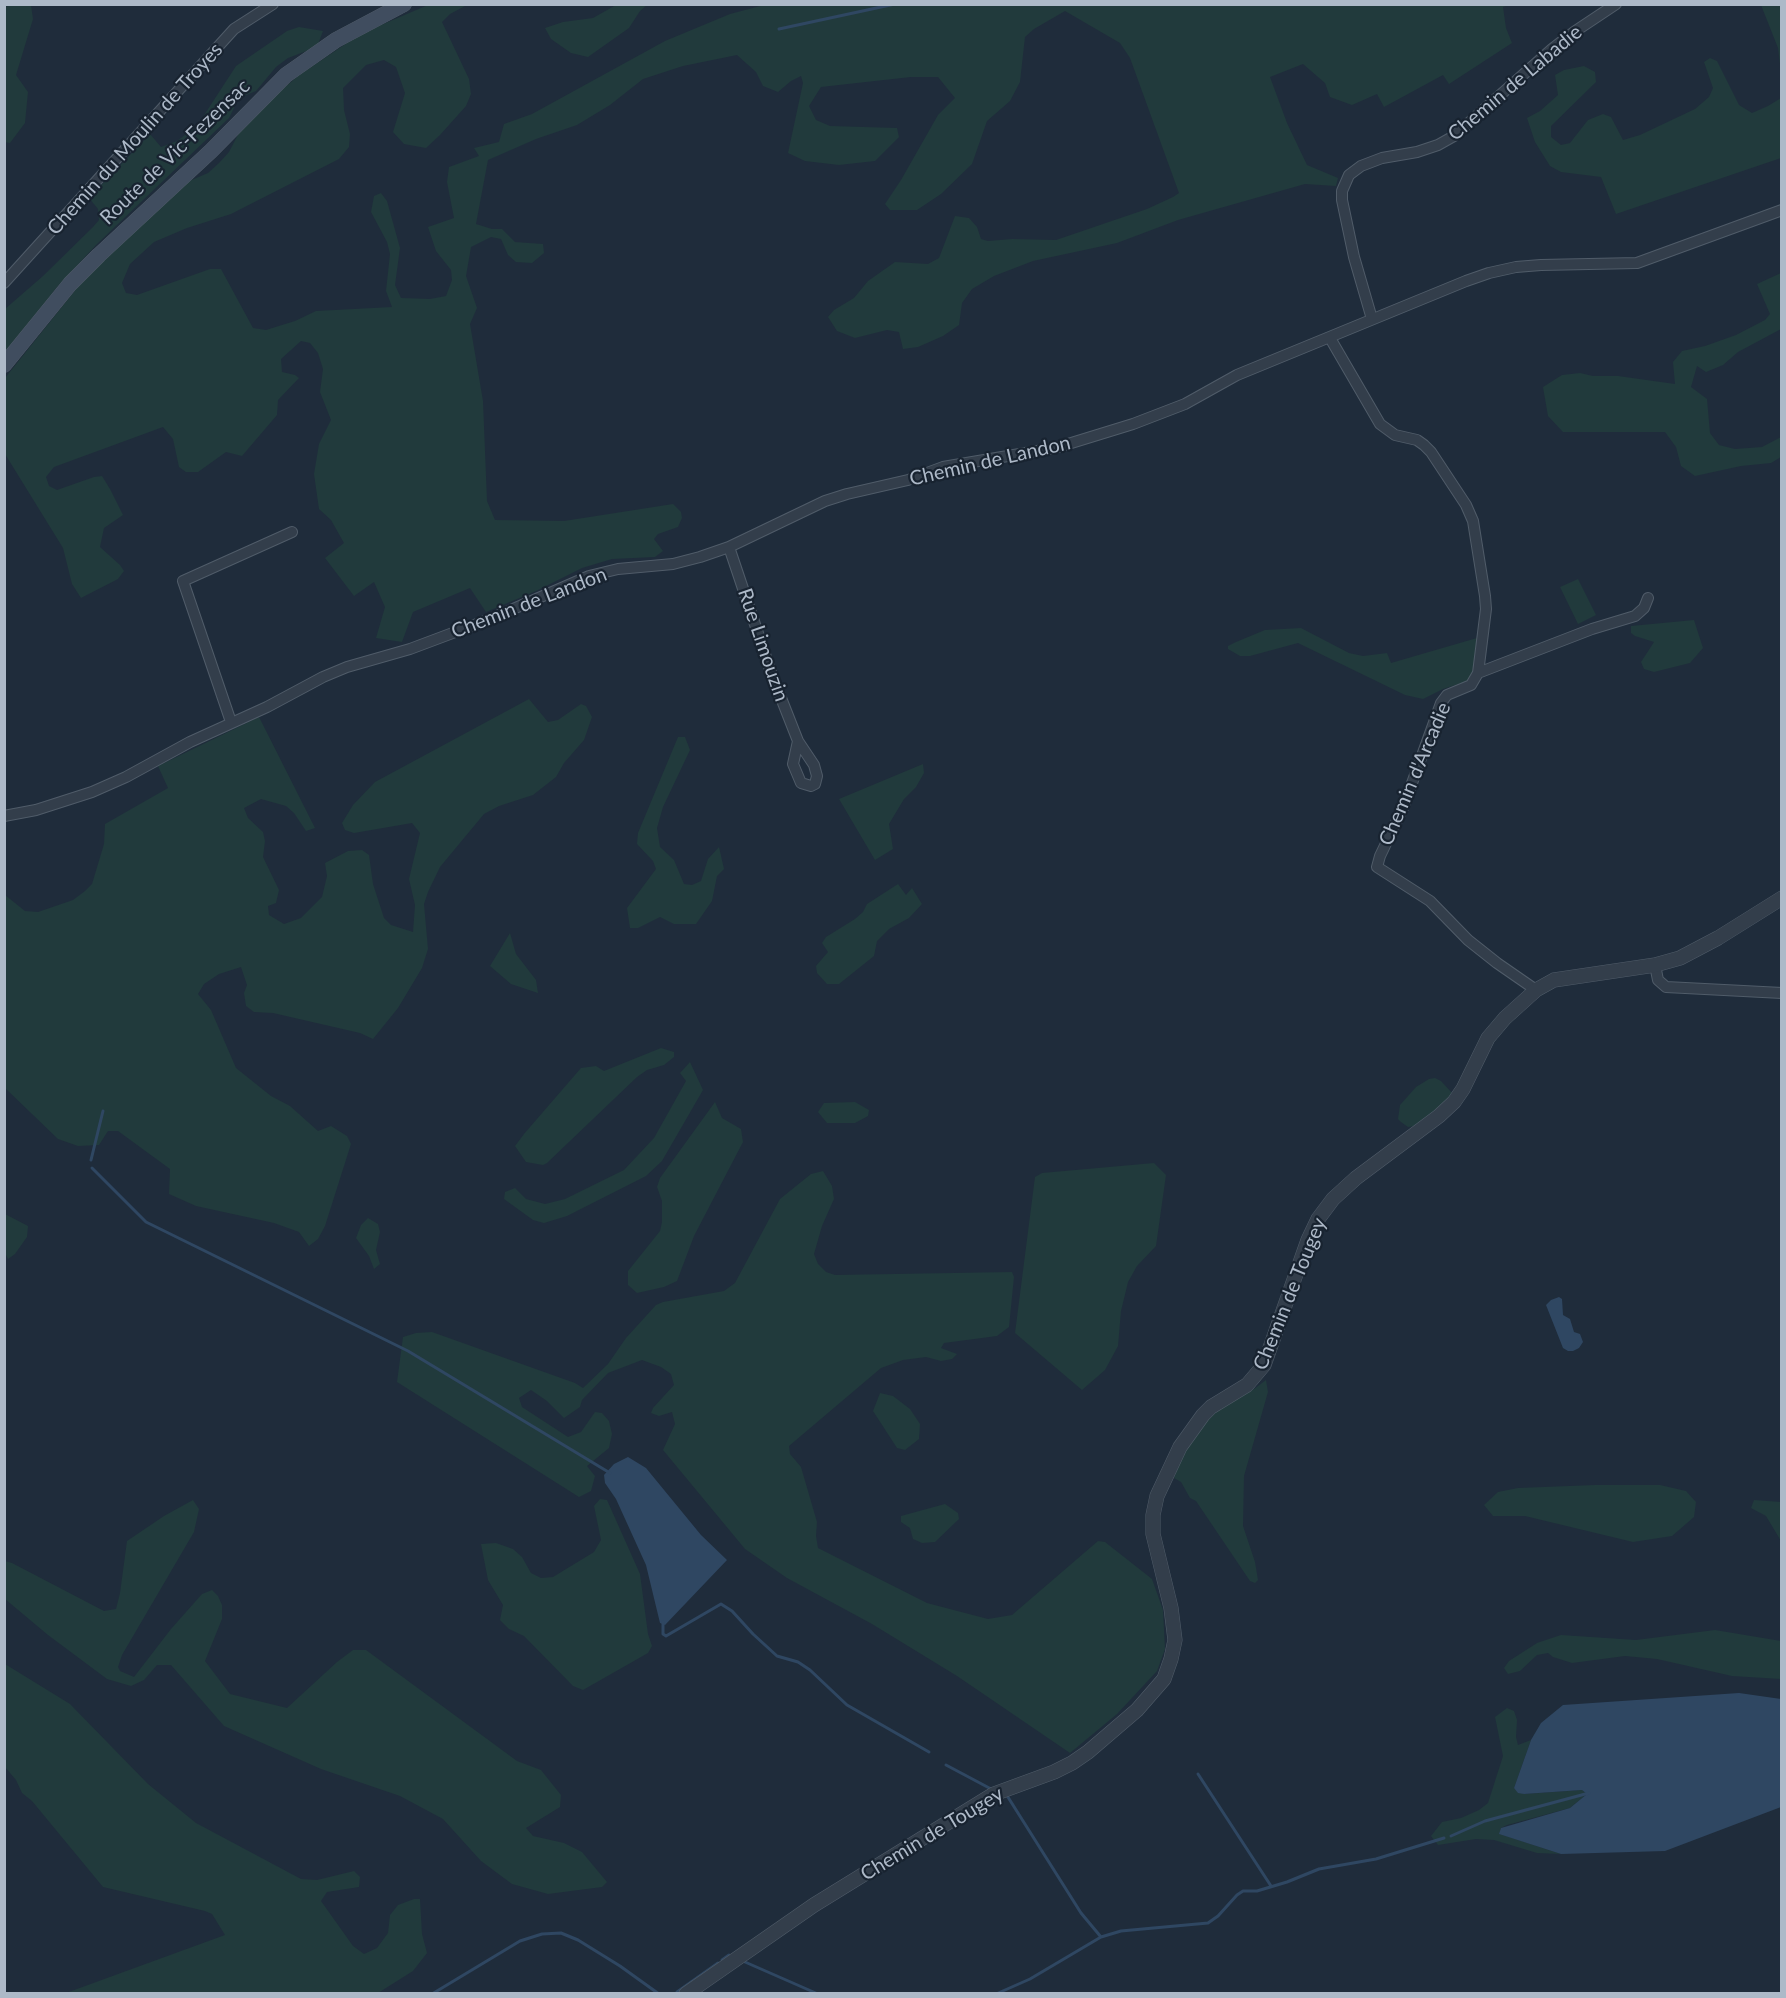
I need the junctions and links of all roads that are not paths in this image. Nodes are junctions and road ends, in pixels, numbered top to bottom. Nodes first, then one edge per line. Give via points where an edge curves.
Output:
1 (273, 4) edge
2 (404, 4) edge
3 (1616, 4) edge
4 (1782, 210) edge
5 (4, 283) edge
6 (1372, 319) junction
7 (1329, 338) junction
8 (4, 365) edge
9 (292, 532) dead end
10 (729, 547) junction
11 (1648, 598) dead end
12 (1478, 673) junction
13 (231, 722) junction
14 (798, 741) dead end
15 (4, 816) edge
16 (1782, 897) edge
17 (1654, 965) junction
18 (1536, 990) junction
19 (1782, 993) edge
20 (686, 1994) edge

1 - 5 street, Chemin du Moulin de Troyes via 234,29
2 - 8 main road, Route de Vic-Fezensac via 336,40 285,75 70,284
3 - 6 street, Chemin de Labadie via 1552,49 1454,136 1417,152 1382,158 1361,166 1349,176 1342,200
4 - 6 street, Chemin de Landon via 1637,263 1540,265 1489,273
6 - 7 street, Chemin de Landon
7 - 10 street, Chemin de Landon via 1237,375 1185,404 1133,424 1055,448 943,467 908,480 847,494
7 - 12 street via 1380,424 1395,435 1417,440 1431,452 1473,520 1486,609
9 - 13 street via 183,581
10 - 13 street, Chemin de Landon via 673,564 588,576 490,619 347,667
10 - 14 street, Rue Limouzin
11 - 12 street via 1635,616
12 - 18 street, Chemin d'Arcadie via 1471,685 1447,695 1441,703 1377,867 1430,901 1468,940
13 - 15 street, Chemin de Landon via 92,792
16 - 17 street, Chemin de Tougey via 1699,949
17 - 18 street, Chemin de Tougey via 1554,980
17 - 19 street via 1658,980 1666,987
18 - 20 street, Chemin de Tougey via 1488,1038 1454,1102 1333,1199 1308,1240 1264,1365 1247,1385 1211,1407 1180,1447 1157,1496 1153,1515 1153,1534 1175,1640 1164,1679 1129,1717 1072,1763 993,1794 814,1905

